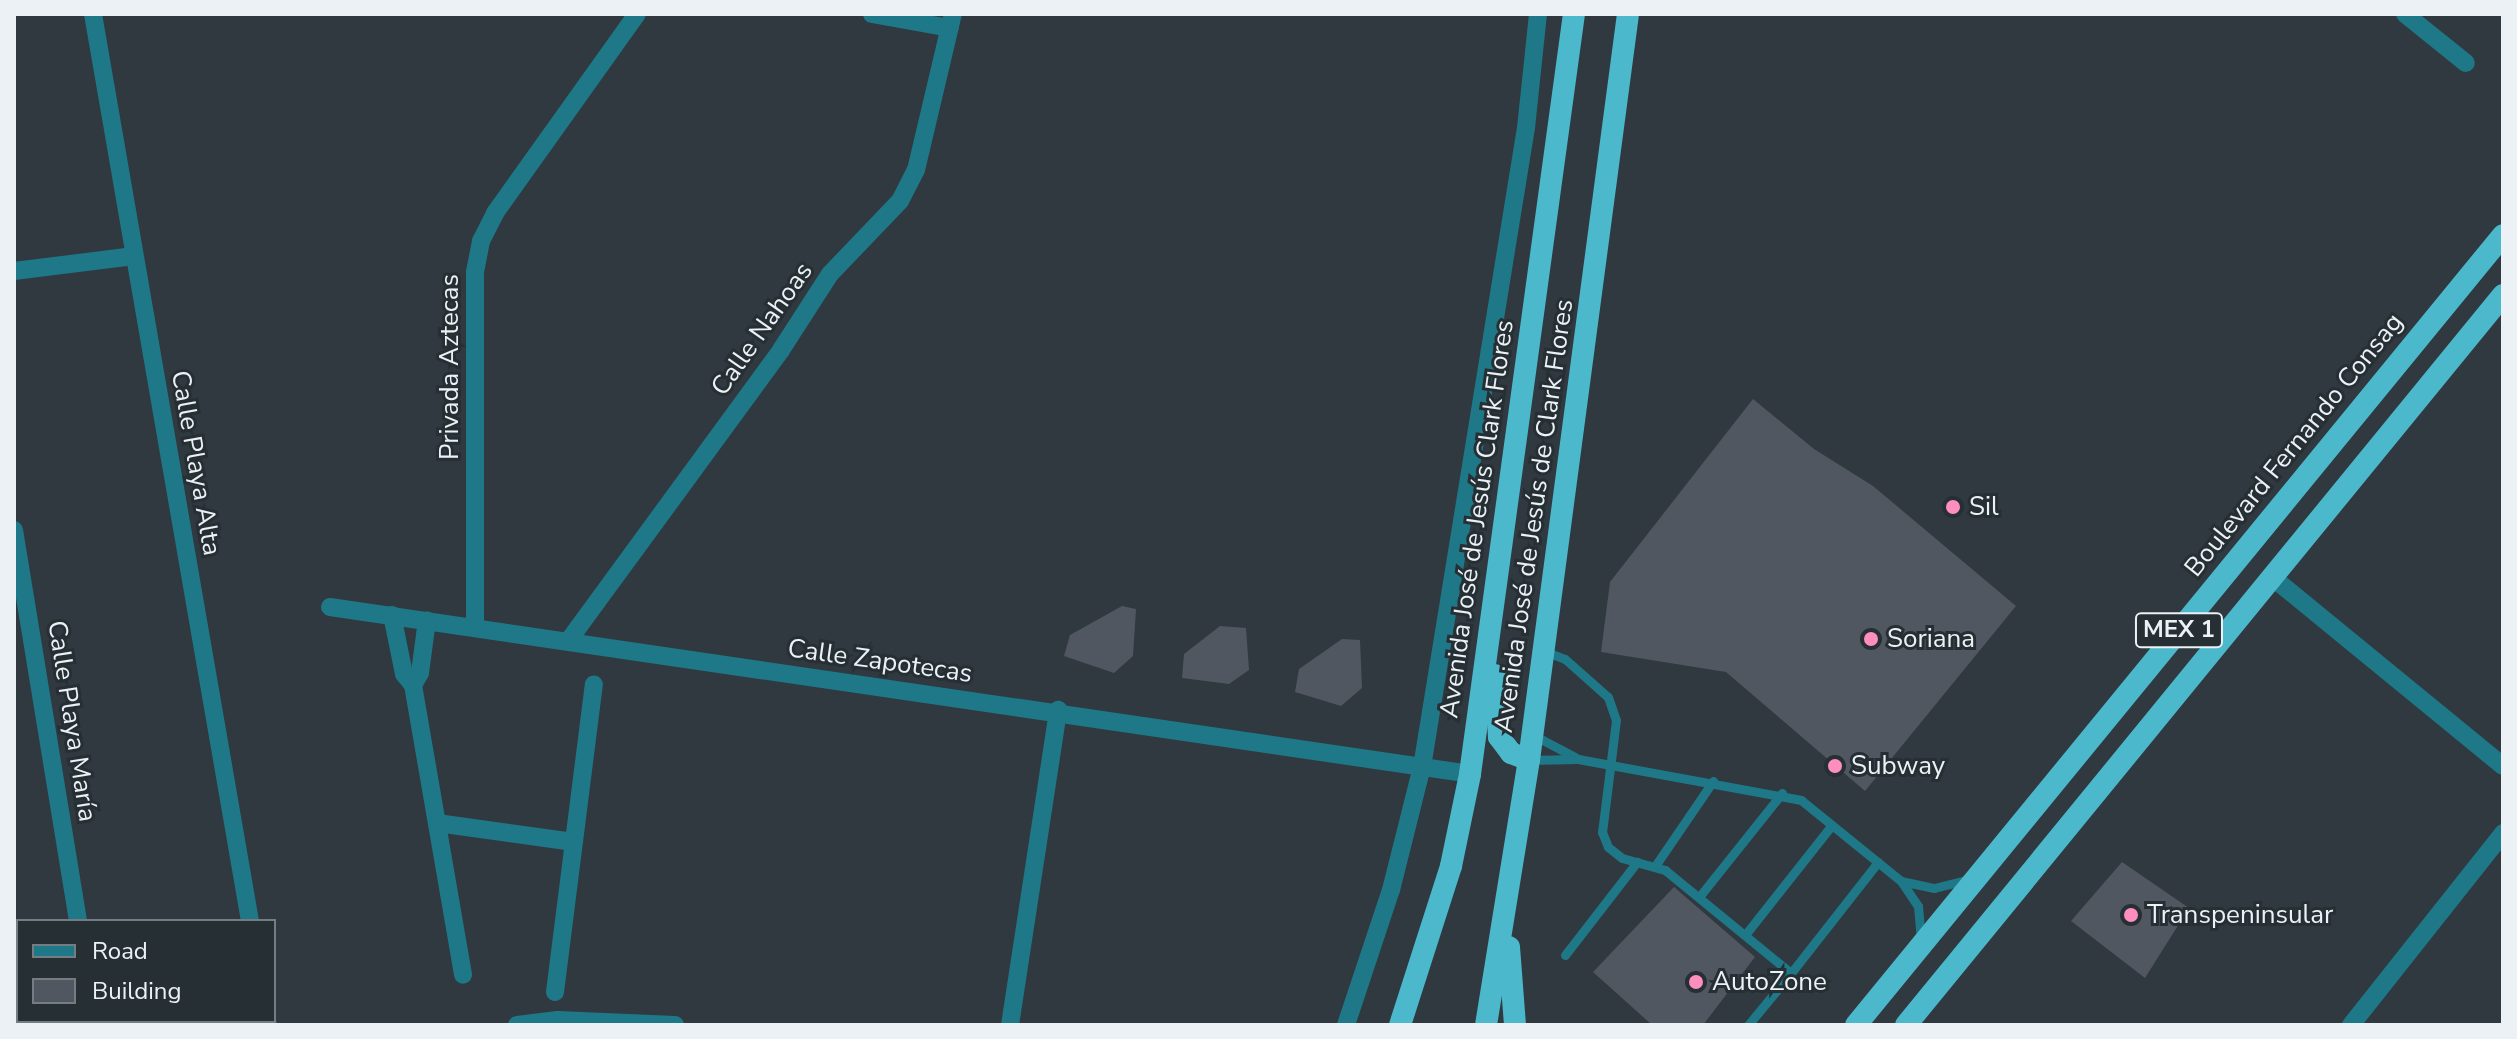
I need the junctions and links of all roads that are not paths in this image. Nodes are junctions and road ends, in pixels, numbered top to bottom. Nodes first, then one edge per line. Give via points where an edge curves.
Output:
1 (93, 14) edge
2 (637, 14) edge
3 (872, 14) edge
4 (1538, 14) edge
5 (1574, 14) edge
6 (1628, 14) edge
7 (2405, 14) edge
8 (952, 21) edge
9 (2466, 63) dead end
10 (2503, 235) edge
11 (134, 256) junction
12 (14, 271) edge
13 (2503, 295) edge
14 (14, 530) edge
15 (2272, 577) junction
16 (330, 607) dead end
17 (392, 615) junction
18 (427, 620) junction
19 (1492, 626) junction
20 (475, 627) junction
21 (569, 640) junction
22 (1544, 651) junction
23 (594, 684) dead end
24 (413, 685) junction
25 (1058, 710) junction
26 (1532, 735) junction
27 (1578, 759) junction
28 (1529, 760) junction
29 (2071, 763) junction
30 (1611, 764) junction
31 (2503, 766) edge
32 (1422, 767) junction
33 (1470, 774) junction
34 (1713, 781) junction
35 (2099, 787) junction
36 (1782, 793) junction
37 (437, 823) junction
38 (1832, 825) junction
39 (2503, 833) edge
40 (574, 842) junction
41 (1637, 862) junction
42 (1878, 862) junction
43 (1655, 866) junction
44 (1984, 868) junction
45 (1901, 881) junction
46 (1699, 897) junction
47 (1506, 901) junction
48 (78, 919) edge
49 (250, 919) edge
50 (1745, 935) junction
51 (1920, 945) junction
52 (1565, 955) dead end
53 (1791, 973) junction
54 (463, 975) dead end
55 (555, 992) dead end
56 (517, 1025) edge
57 (675, 1025) edge
58 (1010, 1025) edge
59 (1346, 1025) edge
60 (1400, 1025) edge
61 (1486, 1025) edge
62 (1515, 1025) edge
63 (1748, 1025) edge
64 (1856, 1025) edge
65 (1906, 1025) edge
66 (2351, 1025) edge

1 - 11 street, Calle Playa Alta
2 - 20 street, Privada Aztecas via 495,213 481,241 475,272
3 - 8 street
4 - 32 street via 1526,128
5 - 19 highway, Avenida José de Jesús Clark Flores
6 - 22 highway, Avenida José de Jesús de Clark Flores
7 - 9 street
8 - 21 street, Calle Nahoas via 916,170 900,201 830,274 781,350
10 - 29 highway, Boulevard Fernando Consag / MEX 1
11 - 12 street
11 - 49 street, Calle Playa Alta
13 - 15 highway, MEX 1
14 - 48 street, Calle Playa María
15 - 31 street
15 - 35 highway, MEX 1
16 - 17 street, Calle Zapotecas
17 - 18 street, Calle Zapotecas
17 - 24 street via 404,674
18 - 20 street, Calle Zapotecas
18 - 24 street via 420,673
19 - 28 highway via 1499,737 1511,753
19 - 33 highway, Avenida José de Jesús Clark Flores
20 - 21 street, Calle Zapotecas
21 - 25 street, Calle Zapotecas via 907,693
22 - 26 highway, Avenida José de Jesús de Clark Flores
22 - 30 lane via 1565,659 1608,697 1616,720
23 - 40 street
24 - 37 street
25 - 32 street, Calle Zapotecas
25 - 58 street
26 - 27 lane
26 - 28 highway, Avenida José de Jesús de Clark Flores
27 - 28 lane
27 - 30 lane
28 - 47 highway, Avenida José de Jesús de Clark Flores
29 - 35 highway
29 - 44 highway, Boulevard Fernando Consag / MEX 1
30 - 34 lane
30 - 41 lane via 1602,832 1614,855
32 - 33 street, Calle Zapotecas
32 - 59 street via 1391,890
33 - 60 highway, Avenida José de Jesús Clark Flores via 1451,866
34 - 36 lane
34 - 43 lane
35 - 65 highway, MEX 1
36 - 38 lane via 1801,800
36 - 46 lane
37 - 40 street
37 - 54 street
38 - 42 lane
38 - 50 lane
39 - 66 street
40 - 55 street
41 - 43 lane
41 - 52 lane
42 - 45 lane
42 - 53 lane
43 - 46 lane
44 - 45 lane via 1946,886
44 - 51 highway, Boulevard Fernando Consag / MEX 1
45 - 51 lane via 1918,906
46 - 50 lane
47 - 61 highway, Avenida José de Jesús de Clark Flores
47 - 62 highway
50 - 53 lane
51 - 64 highway, Boulevard Fernando Consag / MEX 1
53 - 63 lane
56 - 57 street via 613,1020

